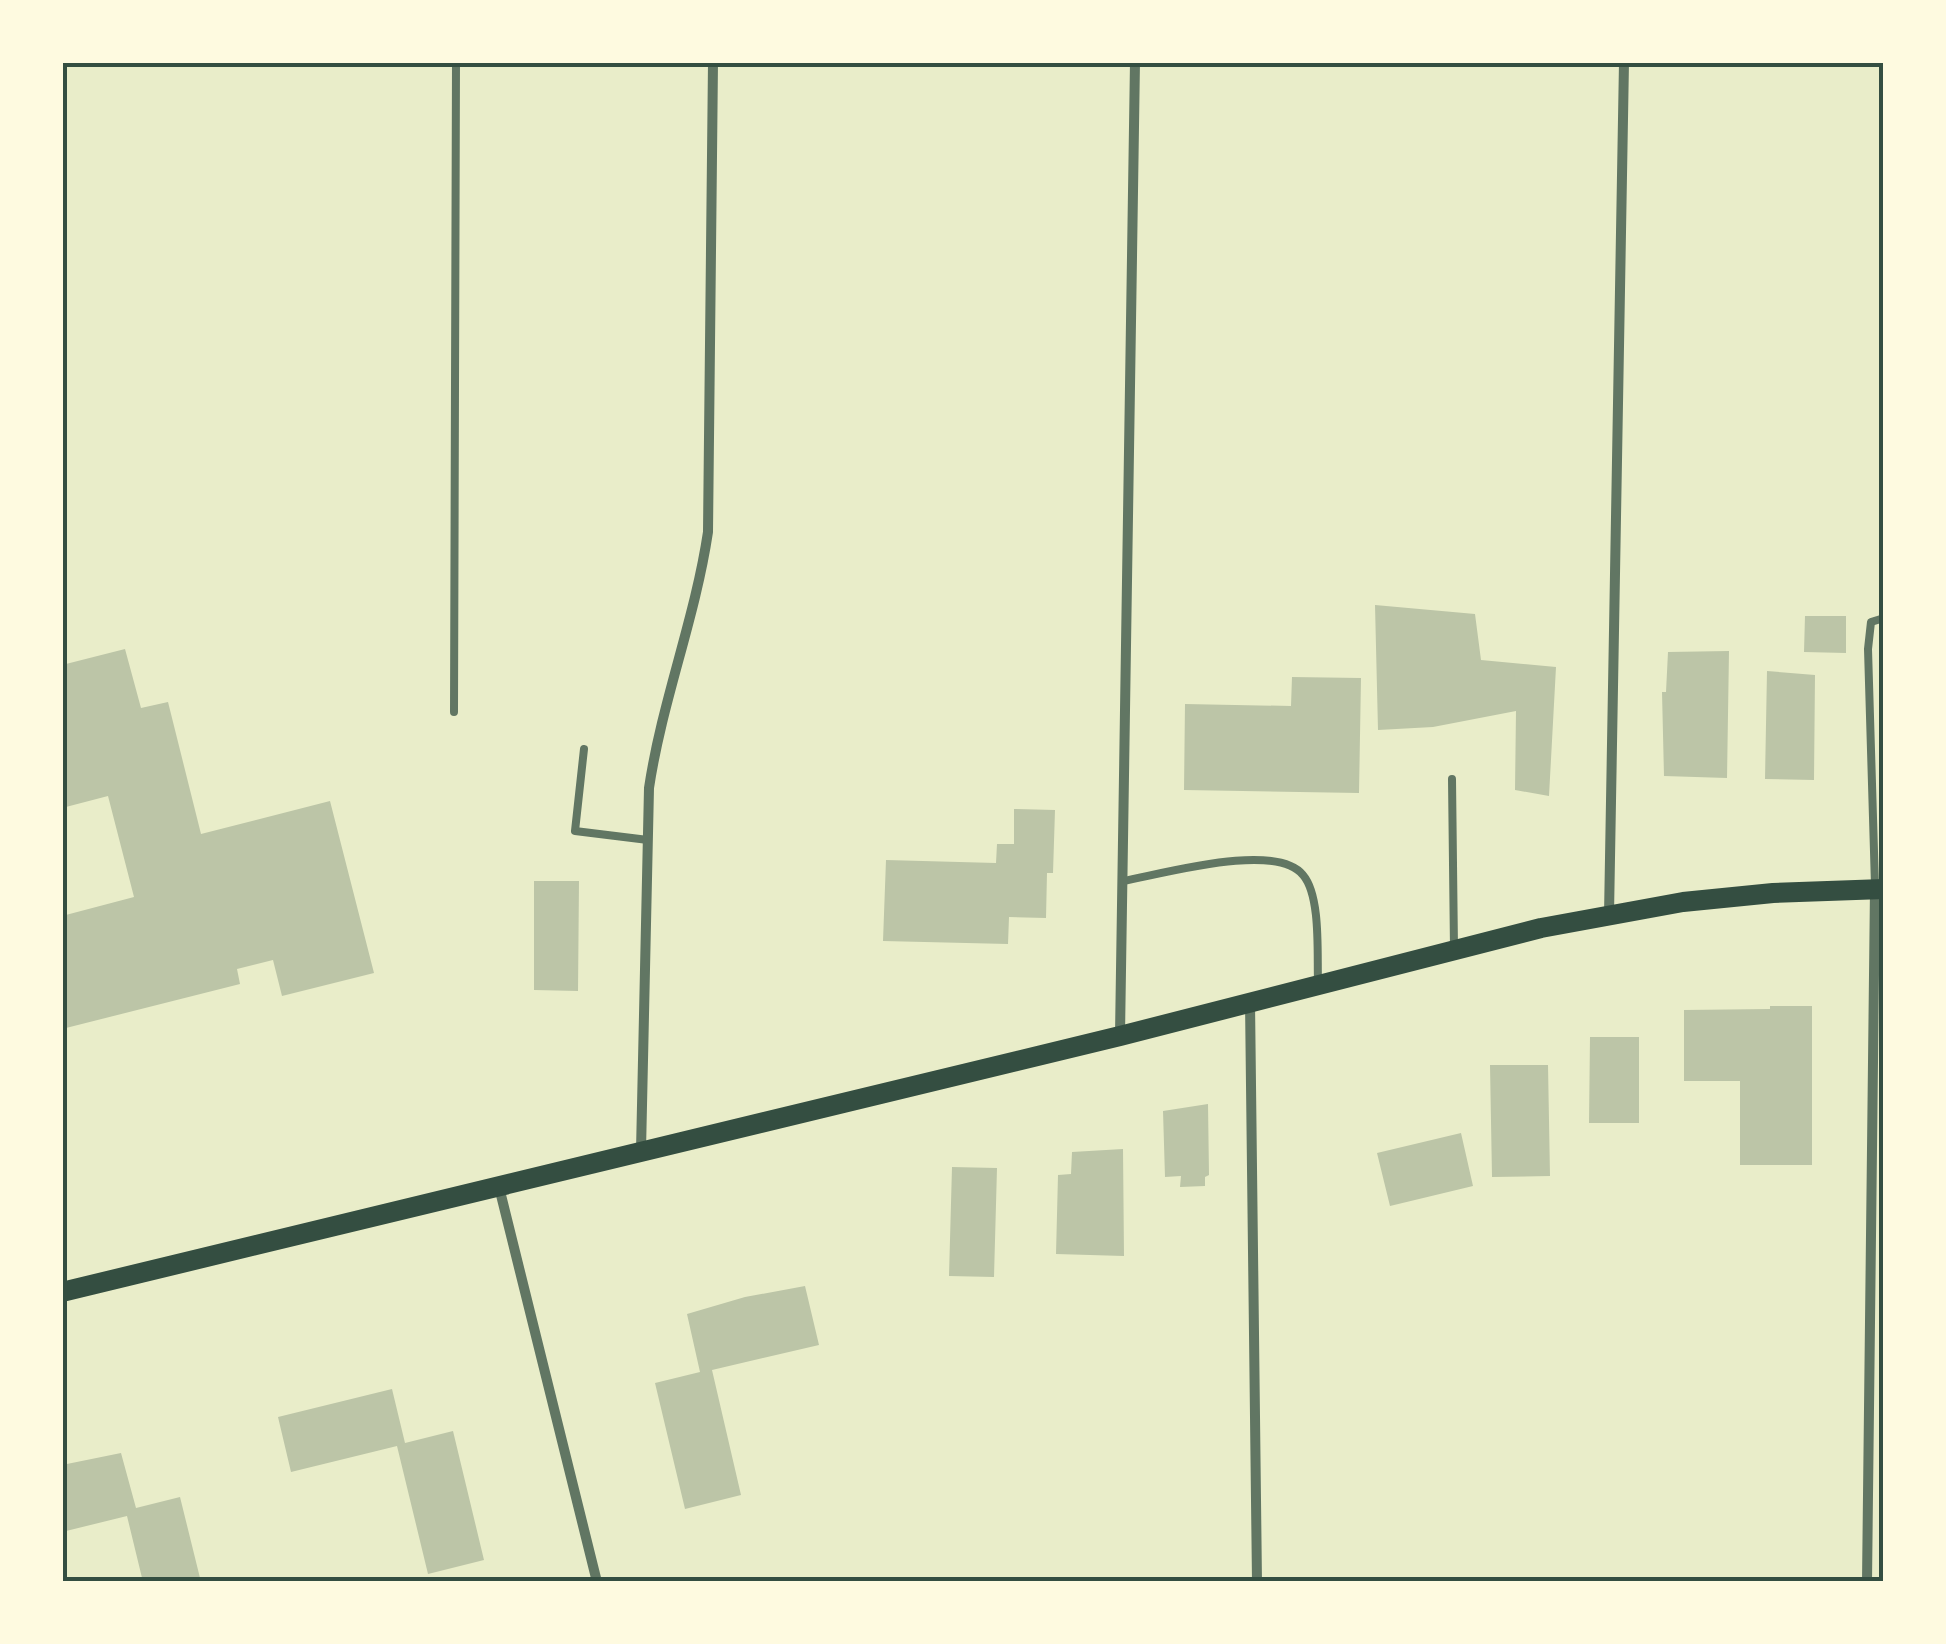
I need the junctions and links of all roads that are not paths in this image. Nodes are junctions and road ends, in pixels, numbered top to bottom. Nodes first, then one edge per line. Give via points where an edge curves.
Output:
1 (456, 62) edge
2 (713, 62) edge
3 (1135, 62) edge
4 (1624, 62) edge
5 (1884, 618) edge
6 (454, 712) dead end
7 (584, 749) dead end
8 (1452, 778) dead end
9 (648, 840) junction
10 (1123, 881) junction
11 (1879, 890) edge
12 (1609, 914) junction
13 (1454, 951) junction
14 (1318, 984) junction
15 (1250, 1001) junction
16 (1120, 1036) junction
17 (641, 1152) junction
18 (500, 1187) junction
19 (62, 1292) edge
20 (596, 1582) edge
21 (1257, 1582) edge
22 (1868, 1582) edge

1 - 6 lane
2 - 9 street via 708,532 655,744
3 - 10 street
4 - 12 street
5 - 11 lane via 1871,622 1868,649
7 - 9 lane via 575,831
8 - 13 lane
9 - 17 street
10 - 14 lane via 1236,860 1272,859 1302,872 1314,908
10 - 16 street
11 - 12 main road via 1773,893
11 - 22 street
12 - 13 main road
13 - 14 main road
14 - 15 main road
15 - 16 main road
15 - 21 street
16 - 17 main road
17 - 18 main road
18 - 19 main road
18 - 20 street

